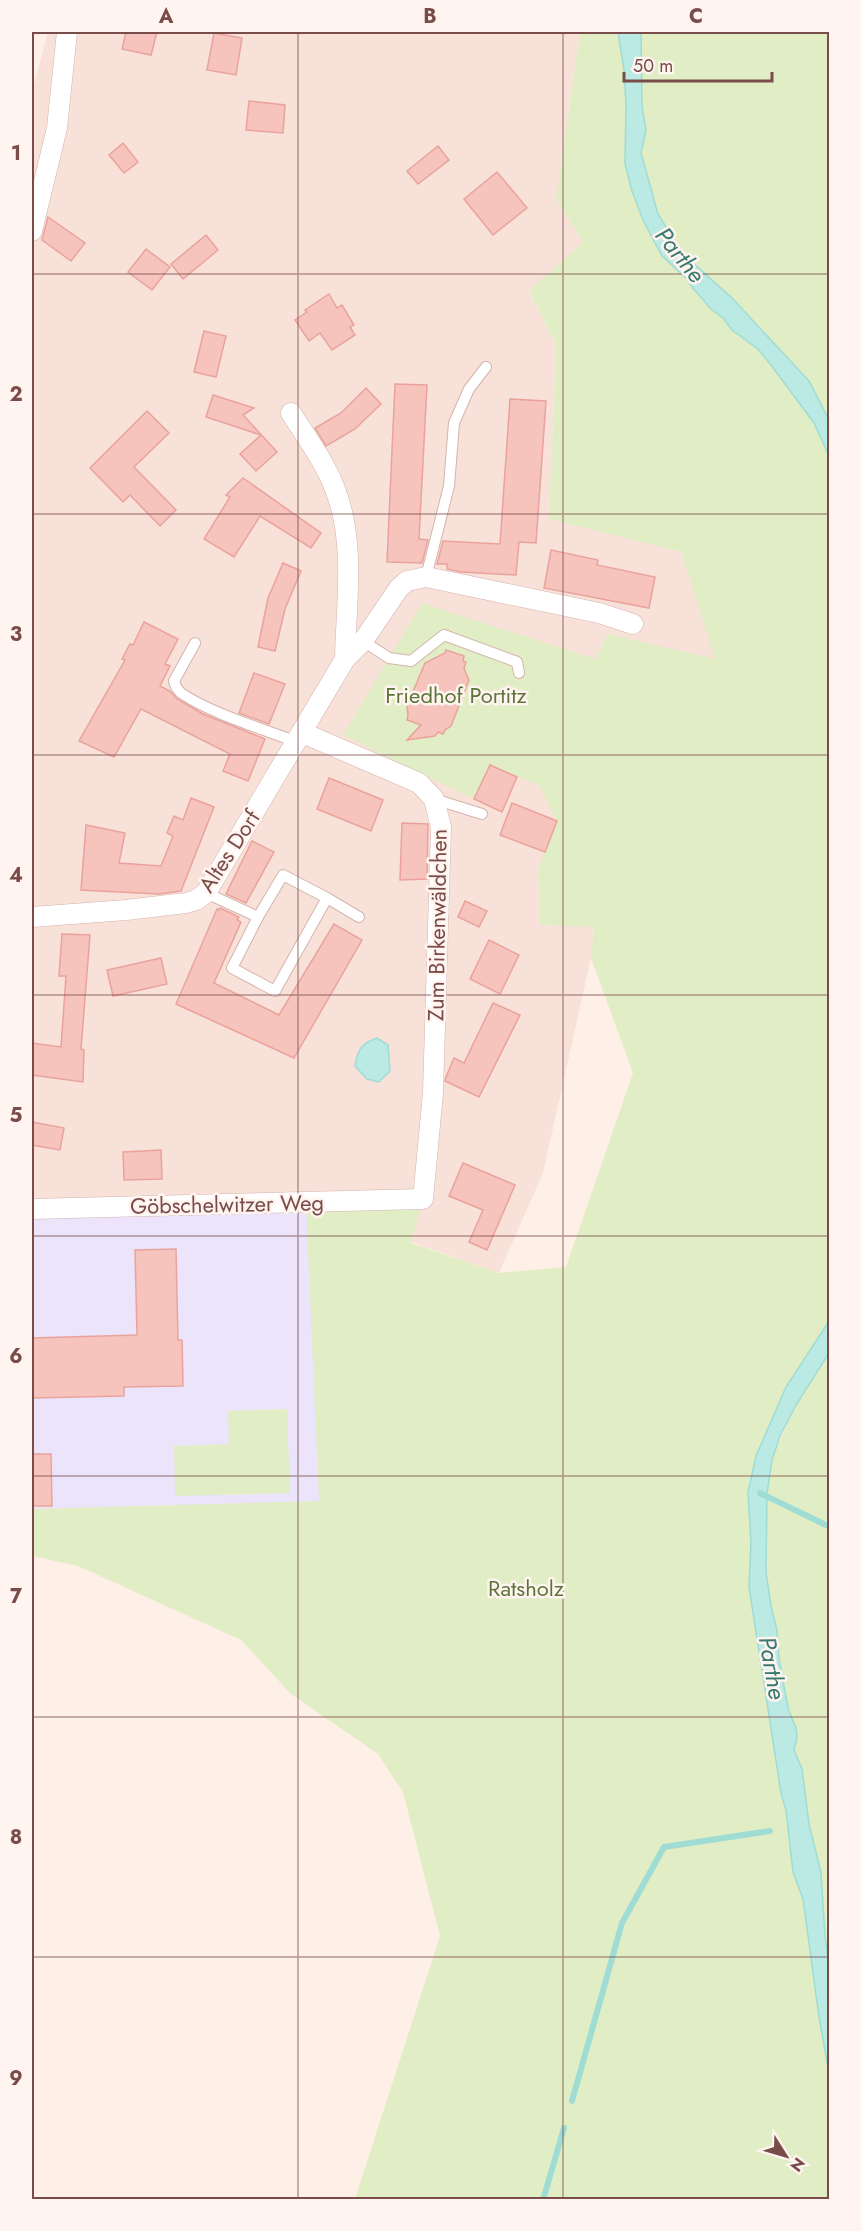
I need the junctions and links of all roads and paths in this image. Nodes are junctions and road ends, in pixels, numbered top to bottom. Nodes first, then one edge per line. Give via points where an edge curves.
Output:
1 (67, 32) edge
2 (32, 231) edge
3 (486, 367) dead end
4 (291, 413) dead end
5 (426, 577) junction
6 (633, 624) dead end
7 (363, 641) junction
8 (195, 643) dead end
9 (345, 659) junction
10 (519, 673) dead end
11 (300, 737) junction
12 (434, 799) junction
13 (482, 814) dead end
14 (206, 893) junction
15 (327, 898) junction
16 (32, 917) edge
17 (258, 917) junction
18 (359, 917) dead end
19 (423, 1200) joint
20 (32, 1209) edge

1 - 2 street via 57,128
3 - 5 lane via 469,389 454,423 449,486
4 - 9 street, Altes Dorf via 329,475 340,504 348,557
5 - 6 street
5 - 7 street, Altes Dorf via 407,581 399,588
7 - 9 street, Altes Dorf
7 - 10 lane via 389,658 411,661 444,635 517,662
8 - 11 lane via 174,681 180,692 208,707
9 - 11 street, Altes Dorf
11 - 12 street, Zum Birkenwäldchen via 419,783
11 - 14 street, Altes Dorf
12 - 13 lane
12 - 19 street, Zum Birkenwäldchen via 441,826 433,1093
14 - 16 street, Altes Dorf via 186,903
14 - 17 lane
15 - 17 lane via 283,874
15 - 17 lane via 275,991 232,968
15 - 18 lane
19 - 20 street, Göbschelwitzer Weg

